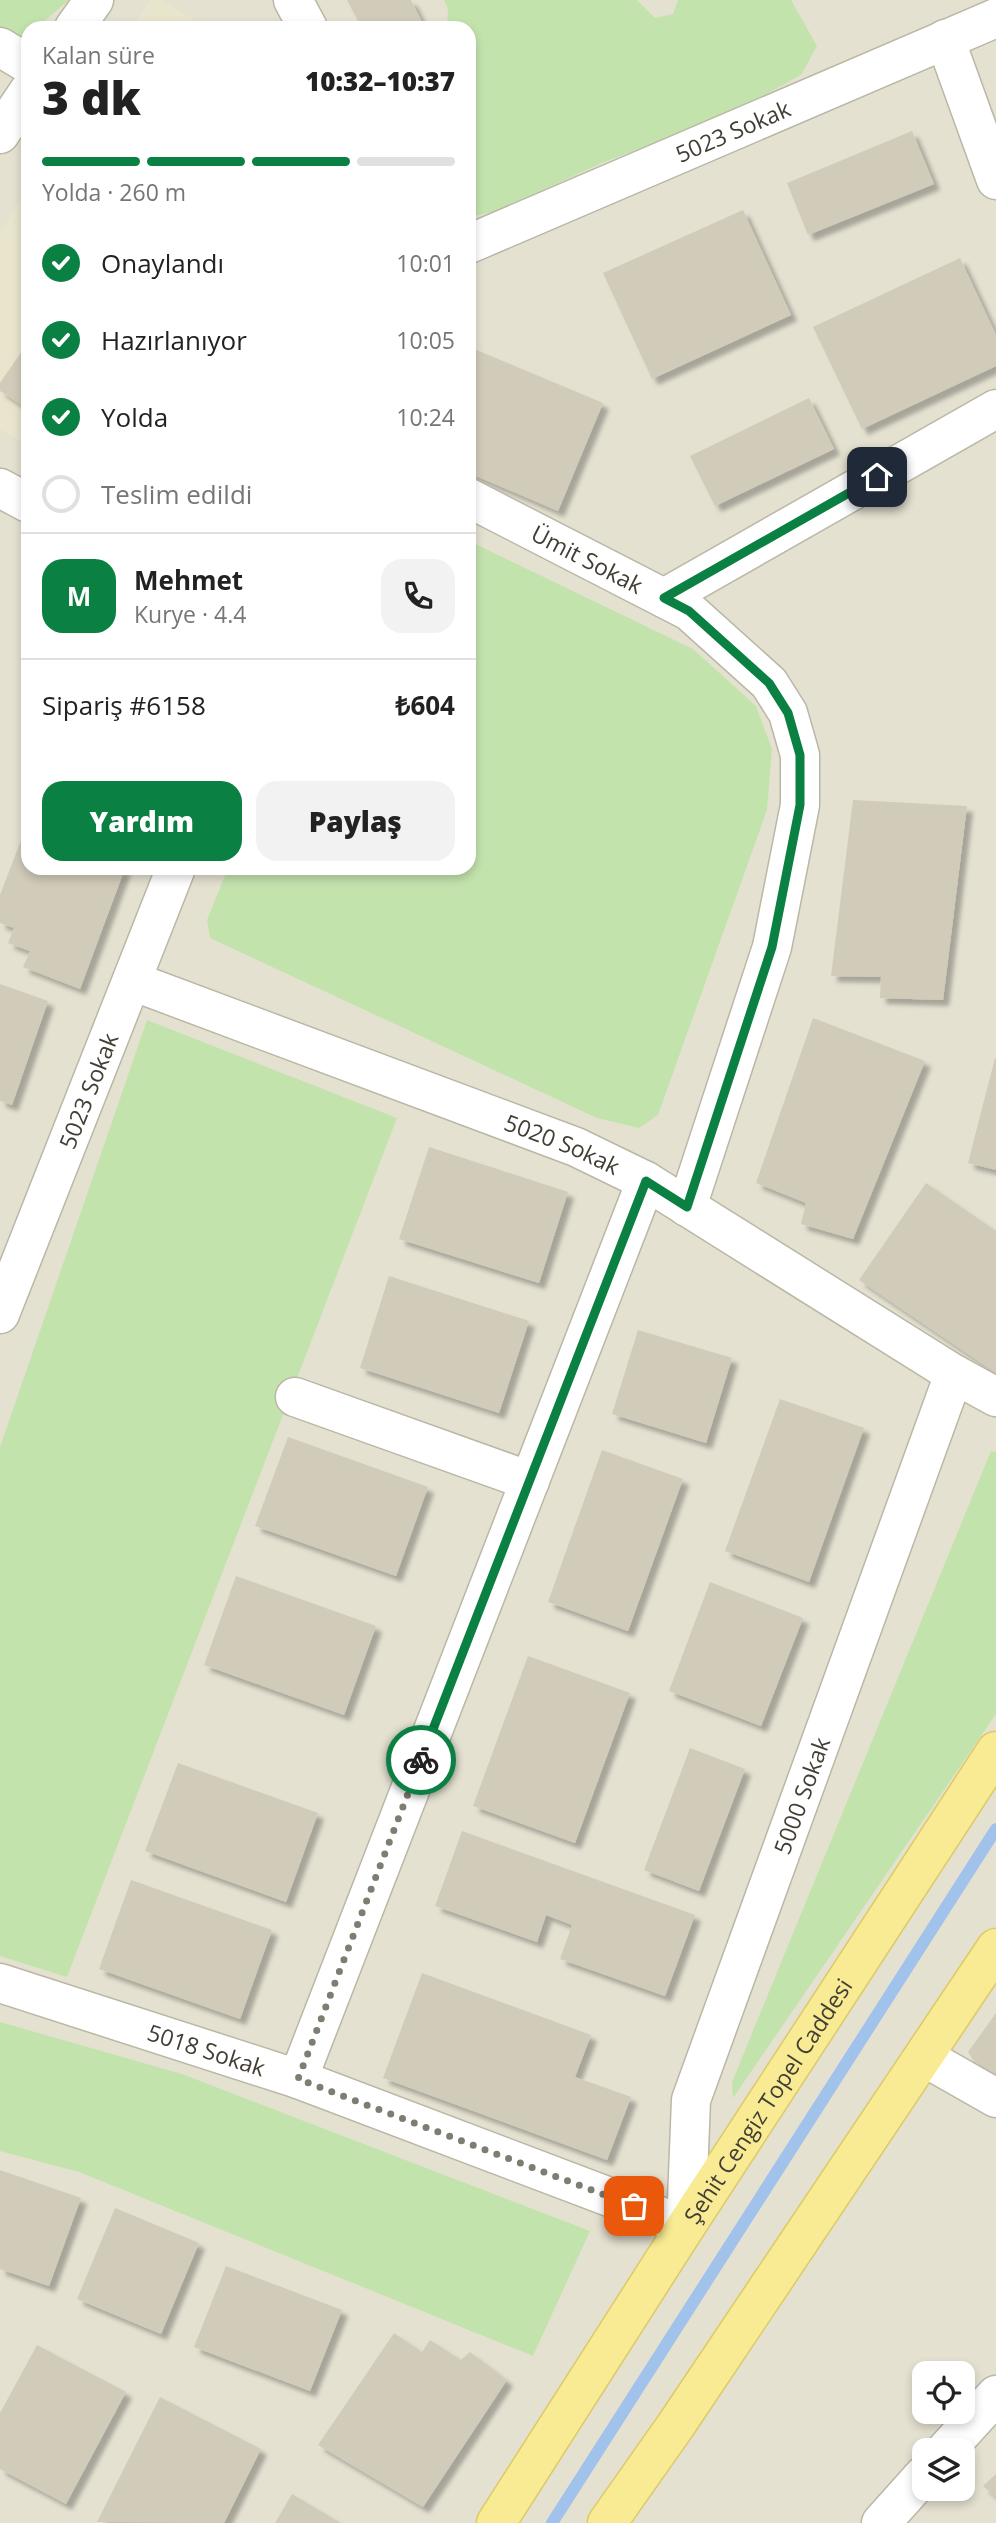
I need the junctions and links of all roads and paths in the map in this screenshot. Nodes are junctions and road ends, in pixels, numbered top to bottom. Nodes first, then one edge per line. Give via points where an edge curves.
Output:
1 (94, 0) edge
2 (293, 0) edge
3 (996, 18) edge
4 (79, 21) edge
5 (304, 21) edge
6 (945, 39) junction
7 (0, 47) edge
8 (21, 60) edge
9 (21, 102) edge
10 (0, 134) edge
11 (996, 180) edge
12 (476, 241) edge
13 (996, 409) edge
14 (0, 488) edge
15 (21, 499) edge
16 (476, 502) edge
17 (664, 598) junction
18 (173, 875) edge
19 (132, 981) junction
20 (646, 1181) junction
21 (687, 1207) junction
22 (0, 1314) edge
23 (954, 1374) junction
24 (295, 1397) dead end
25 (996, 1397) edge
26 (530, 1481) junction
27 (996, 1751) edge
28 (996, 1948) edge
29 (0, 1983) edge
30 (924, 2057) junction
31 (298, 2079) junction
32 (996, 2098) edge
33 (686, 2226) junction
34 (996, 2395) edge
35 (957, 2438) edge
36 (912, 2488) edge
37 (496, 2523) edge
38 (607, 2523) edge
39 (881, 2523) edge

1 - 4 street
2 - 5 street
3 - 6 street, 5023 Sokak
6 - 11 street
6 - 12 street, 5023 Sokak
7 - 8 street
9 - 10 street
13 - 17 street, Ümit Sokak
14 - 15 street
16 - 17 street, Ümit Sokak
17 - 21 street via 689,611 769,683 788,713 800,755 800,805 772,947
18 - 19 street, 5023 Sokak
19 - 20 street, 5020 Sokak via 576,1147
19 - 22 street, 5023 Sokak
20 - 21 street, 5020 Sokak
20 - 26 street
21 - 23 street, 5020 Sokak
23 - 25 street, 5020 Sokak
23 - 33 street, 5000 Sokak via 691,2100
24 - 26 street
26 - 31 street
27 - 33 main road, Şehit Cengiz Topel Caddesi
28 - 30 main road
29 - 31 street, 5018 Sokak
30 - 32 street
30 - 38 main road
31 - 33 street, 5018 Sokak
33 - 37 main road, Şehit Cengiz Topel Caddesi
34 - 35 street
36 - 39 street

